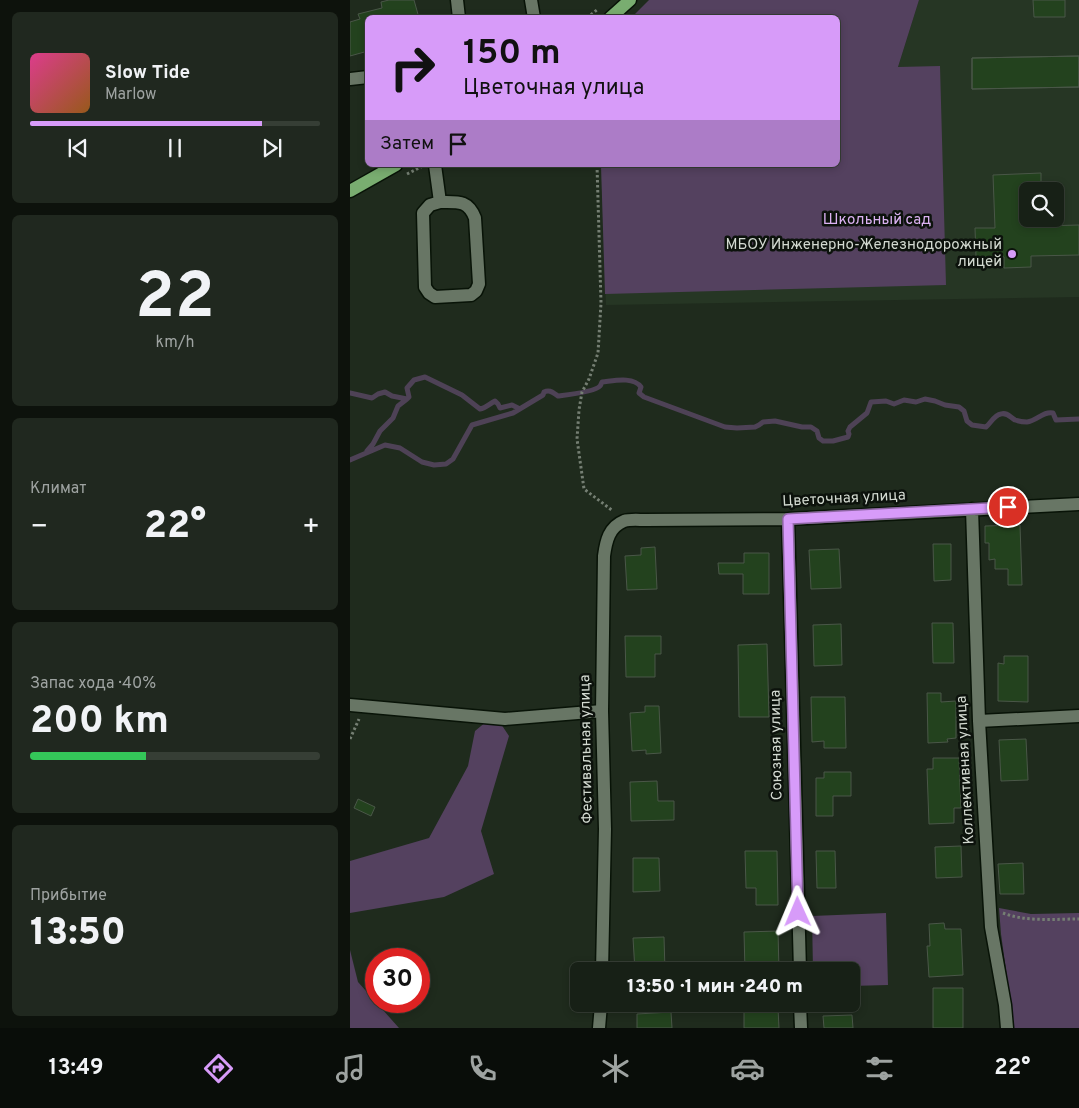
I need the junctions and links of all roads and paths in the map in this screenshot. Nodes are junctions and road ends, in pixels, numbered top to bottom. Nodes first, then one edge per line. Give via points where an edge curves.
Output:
1 (457, 0) edge
2 (531, 0) edge
3 (630, 0) edge
4 (459, 15) edge
5 (534, 15) edge
6 (613, 15) edge
7 (365, 78) edge
8 (350, 79) edge
9 (392, 167) edge
10 (435, 167) edge
11 (597, 167) edge
12 (350, 191) edge
13 (440, 202) junction
14 (1079, 504) edge
15 (972, 509) junction
16 (788, 519) junction
17 (625, 521) junction
18 (613, 528) joint
19 (350, 705) edge
20 (365, 707) junction
21 (602, 711) junction
22 (1079, 716) edge
23 (979, 721) junction
24 (350, 739) edge
25 (990, 907) junction
26 (1079, 919) edge
27 (602, 962) edge
28 (800, 962) edge
29 (600, 1012) edge
30 (800, 1012) edge
31 (599, 1028) edge
32 (801, 1028) edge
33 (1007, 1028) edge

1 - 4 street
2 - 5 street
3 - 6 main road
7 - 8 street
9 - 12 main road
10 - 13 street
11 - 17 path via 601,304 598,353 582,392 577,439 584,489
13 - 13 street via 466,204 475,218 479,284 471,295 435,297 425,287 423,214 430,204
14 - 15 street, Цветочная улица
15 - 16 street, Цветочная улица
15 - 23 street, Коллективная улица
16 - 17 street, Цветочная улица
16 - 28 street, Союзная улица
17 - 18 street, Цветочная улица
18 - 21 street, Фестивальная улица via 607,538 604,556
19 - 20 street
20 - 21 street via 505,720
20 - 24 path
21 - 27 street, Фестивальная улица via 605,829
22 - 23 street
23 - 25 street, Коллективная улица
25 - 26 path via 1028,919
25 - 33 street, Коллективная улица
29 - 31 street
30 - 32 street

